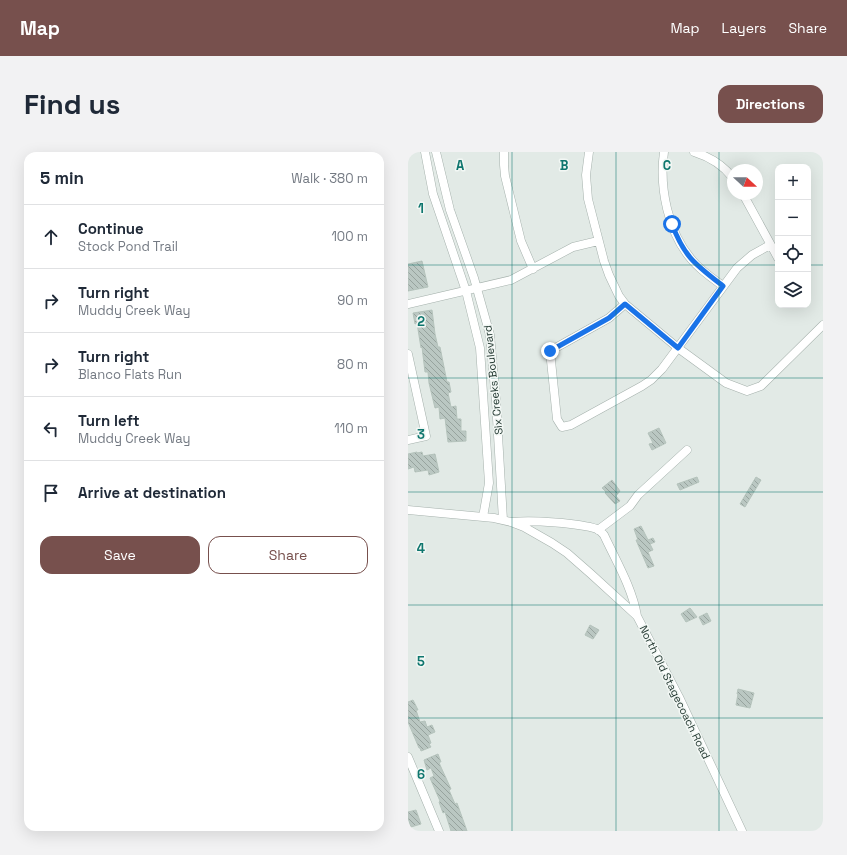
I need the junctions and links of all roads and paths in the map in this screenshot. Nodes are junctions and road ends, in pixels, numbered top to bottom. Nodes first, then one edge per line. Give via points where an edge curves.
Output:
1 (425, 152) edge
2 (436, 152) edge
3 (504, 152) edge
4 (589, 152) edge
5 (664, 152) edge
6 (694, 152) edge
7 (727, 172) edge
8 (746, 200) edge
9 (598, 242) junction
10 (770, 245) junction
11 (775, 253) edge
12 (533, 269) junction
13 (723, 286) junction
14 (477, 288) junction
15 (466, 291) junction
16 (408, 304) edge
17 (625, 304) junction
18 (823, 325) edge
19 (678, 348) junction
20 (408, 354) edge
21 (408, 440) edge
22 (687, 450) dead end
23 (408, 510) edge
24 (483, 517) junction
25 (507, 521) junction
26 (598, 530) junction
27 (637, 616) junction
28 (408, 757) edge
29 (437, 831) edge
30 (742, 831) edge

1 - 15 street, Six Creeks Boulevard via 433,194
2 - 14 street, Six Creeks Boulevard via 450,210
3 - 12 street via 505,176 521,241
4 - 9 street via 586,186
5 - 13 street via 664,193 677,237 691,259
6 - 7 street via 714,160
8 - 10 street
9 - 12 street via 573,247
9 - 17 street via 609,275
10 - 11 street
10 - 13 street via 744,261
12 - 14 street via 511,280
13 - 19 street
14 - 15 street
14 - 25 street, Six Creeks Boulevard via 491,346
15 - 16 street
15 - 24 street, Six Creeks Boulevard via 480,348 485,403 489,483
17 - 19 street
17 - 19 street via 609,318 550,351 557,419 562,427 571,425 650,380
18 - 19 street via 761,386 747,391 726,383
20 - 21 street via 426,436
22 - 26 street via 638,495 630,506
23 - 24 street, North Old Stagecoach Road
24 - 25 street, North Old Stagecoach Road
25 - 26 street via 569,524
25 - 27 street, North Old Stagecoach Road via 552,542
26 - 27 street via 604,535 624,577
27 - 30 street, North Old Stagecoach Road via 679,697
28 - 29 street

